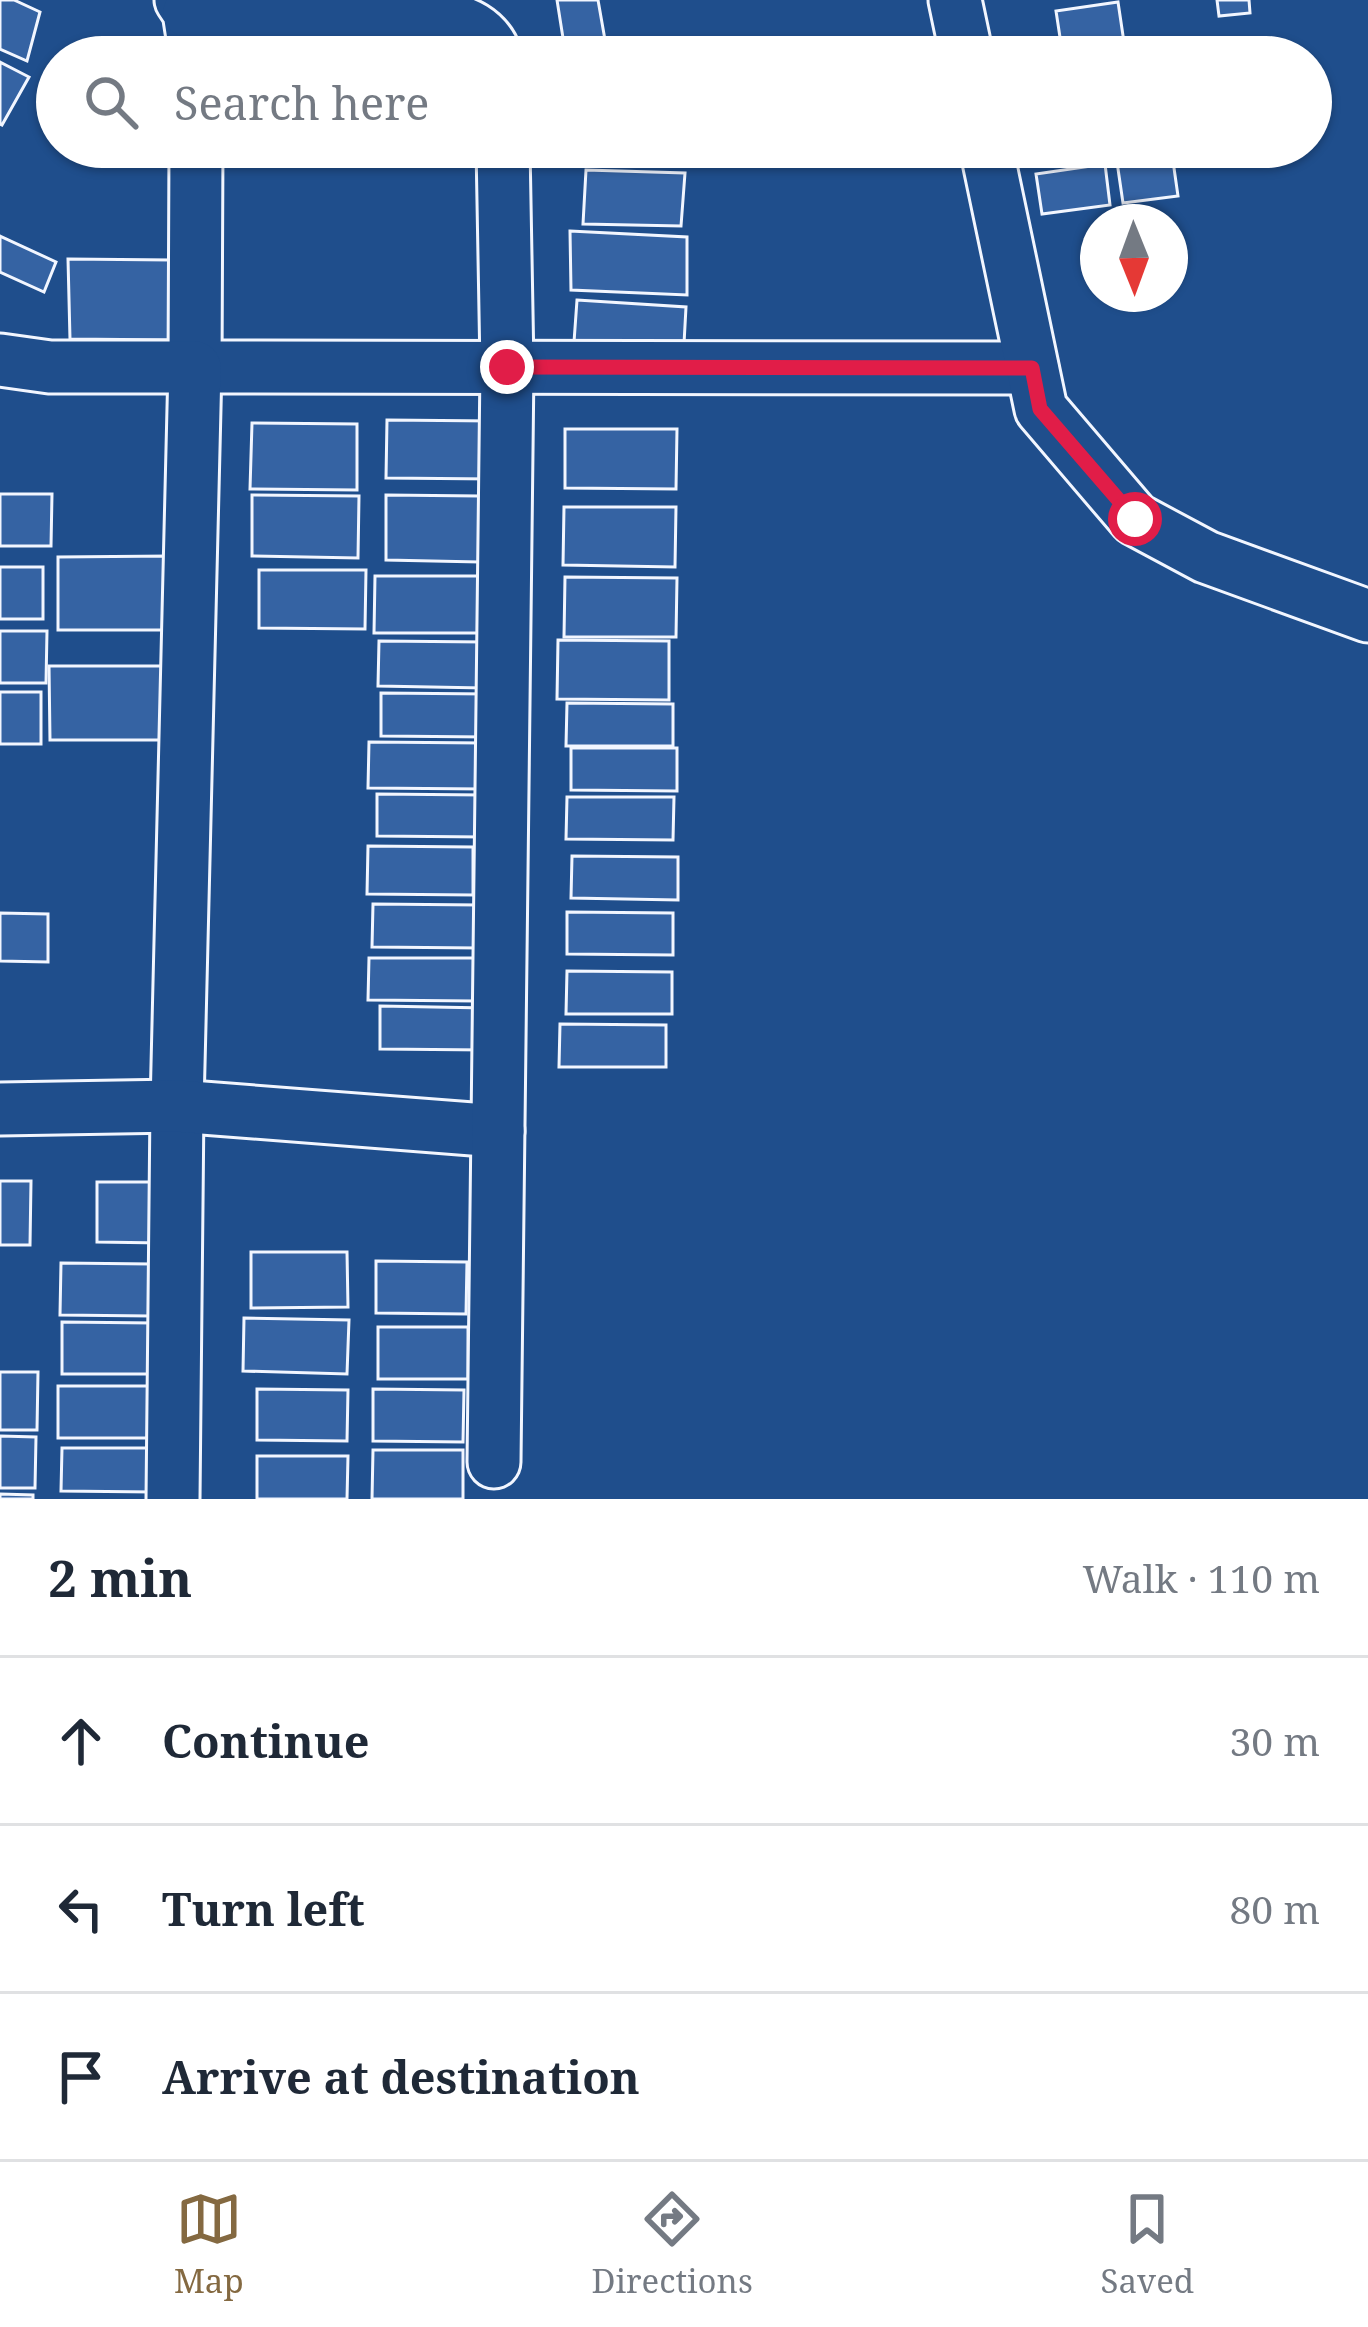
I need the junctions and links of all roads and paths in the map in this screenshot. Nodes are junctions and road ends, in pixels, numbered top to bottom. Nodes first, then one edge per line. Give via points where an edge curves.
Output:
1 (955, 0) edge
2 (208, 16) edge
3 (485, 36) edge
4 (963, 36) edge
5 (196, 168) edge
6 (503, 168) edge
7 (990, 168) edge
8 (0, 360) edge
9 (196, 367) junction
10 (507, 367) junction
11 (1032, 368) junction
12 (1368, 616) edge
13 (177, 1106) junction
14 (0, 1109) edge
15 (498, 1131) junction
16 (494, 1462) dead end
17 (172, 1499) edge

1 - 4 street
2 - 3 street via 436,14
5 - 9 street
6 - 10 street
7 - 11 street
8 - 9 street
9 - 10 street
9 - 13 street
10 - 11 street
10 - 15 street
11 - 12 street via 1040,409 1135,519 1206,556
13 - 14 street
13 - 15 street
13 - 17 street
15 - 16 street

